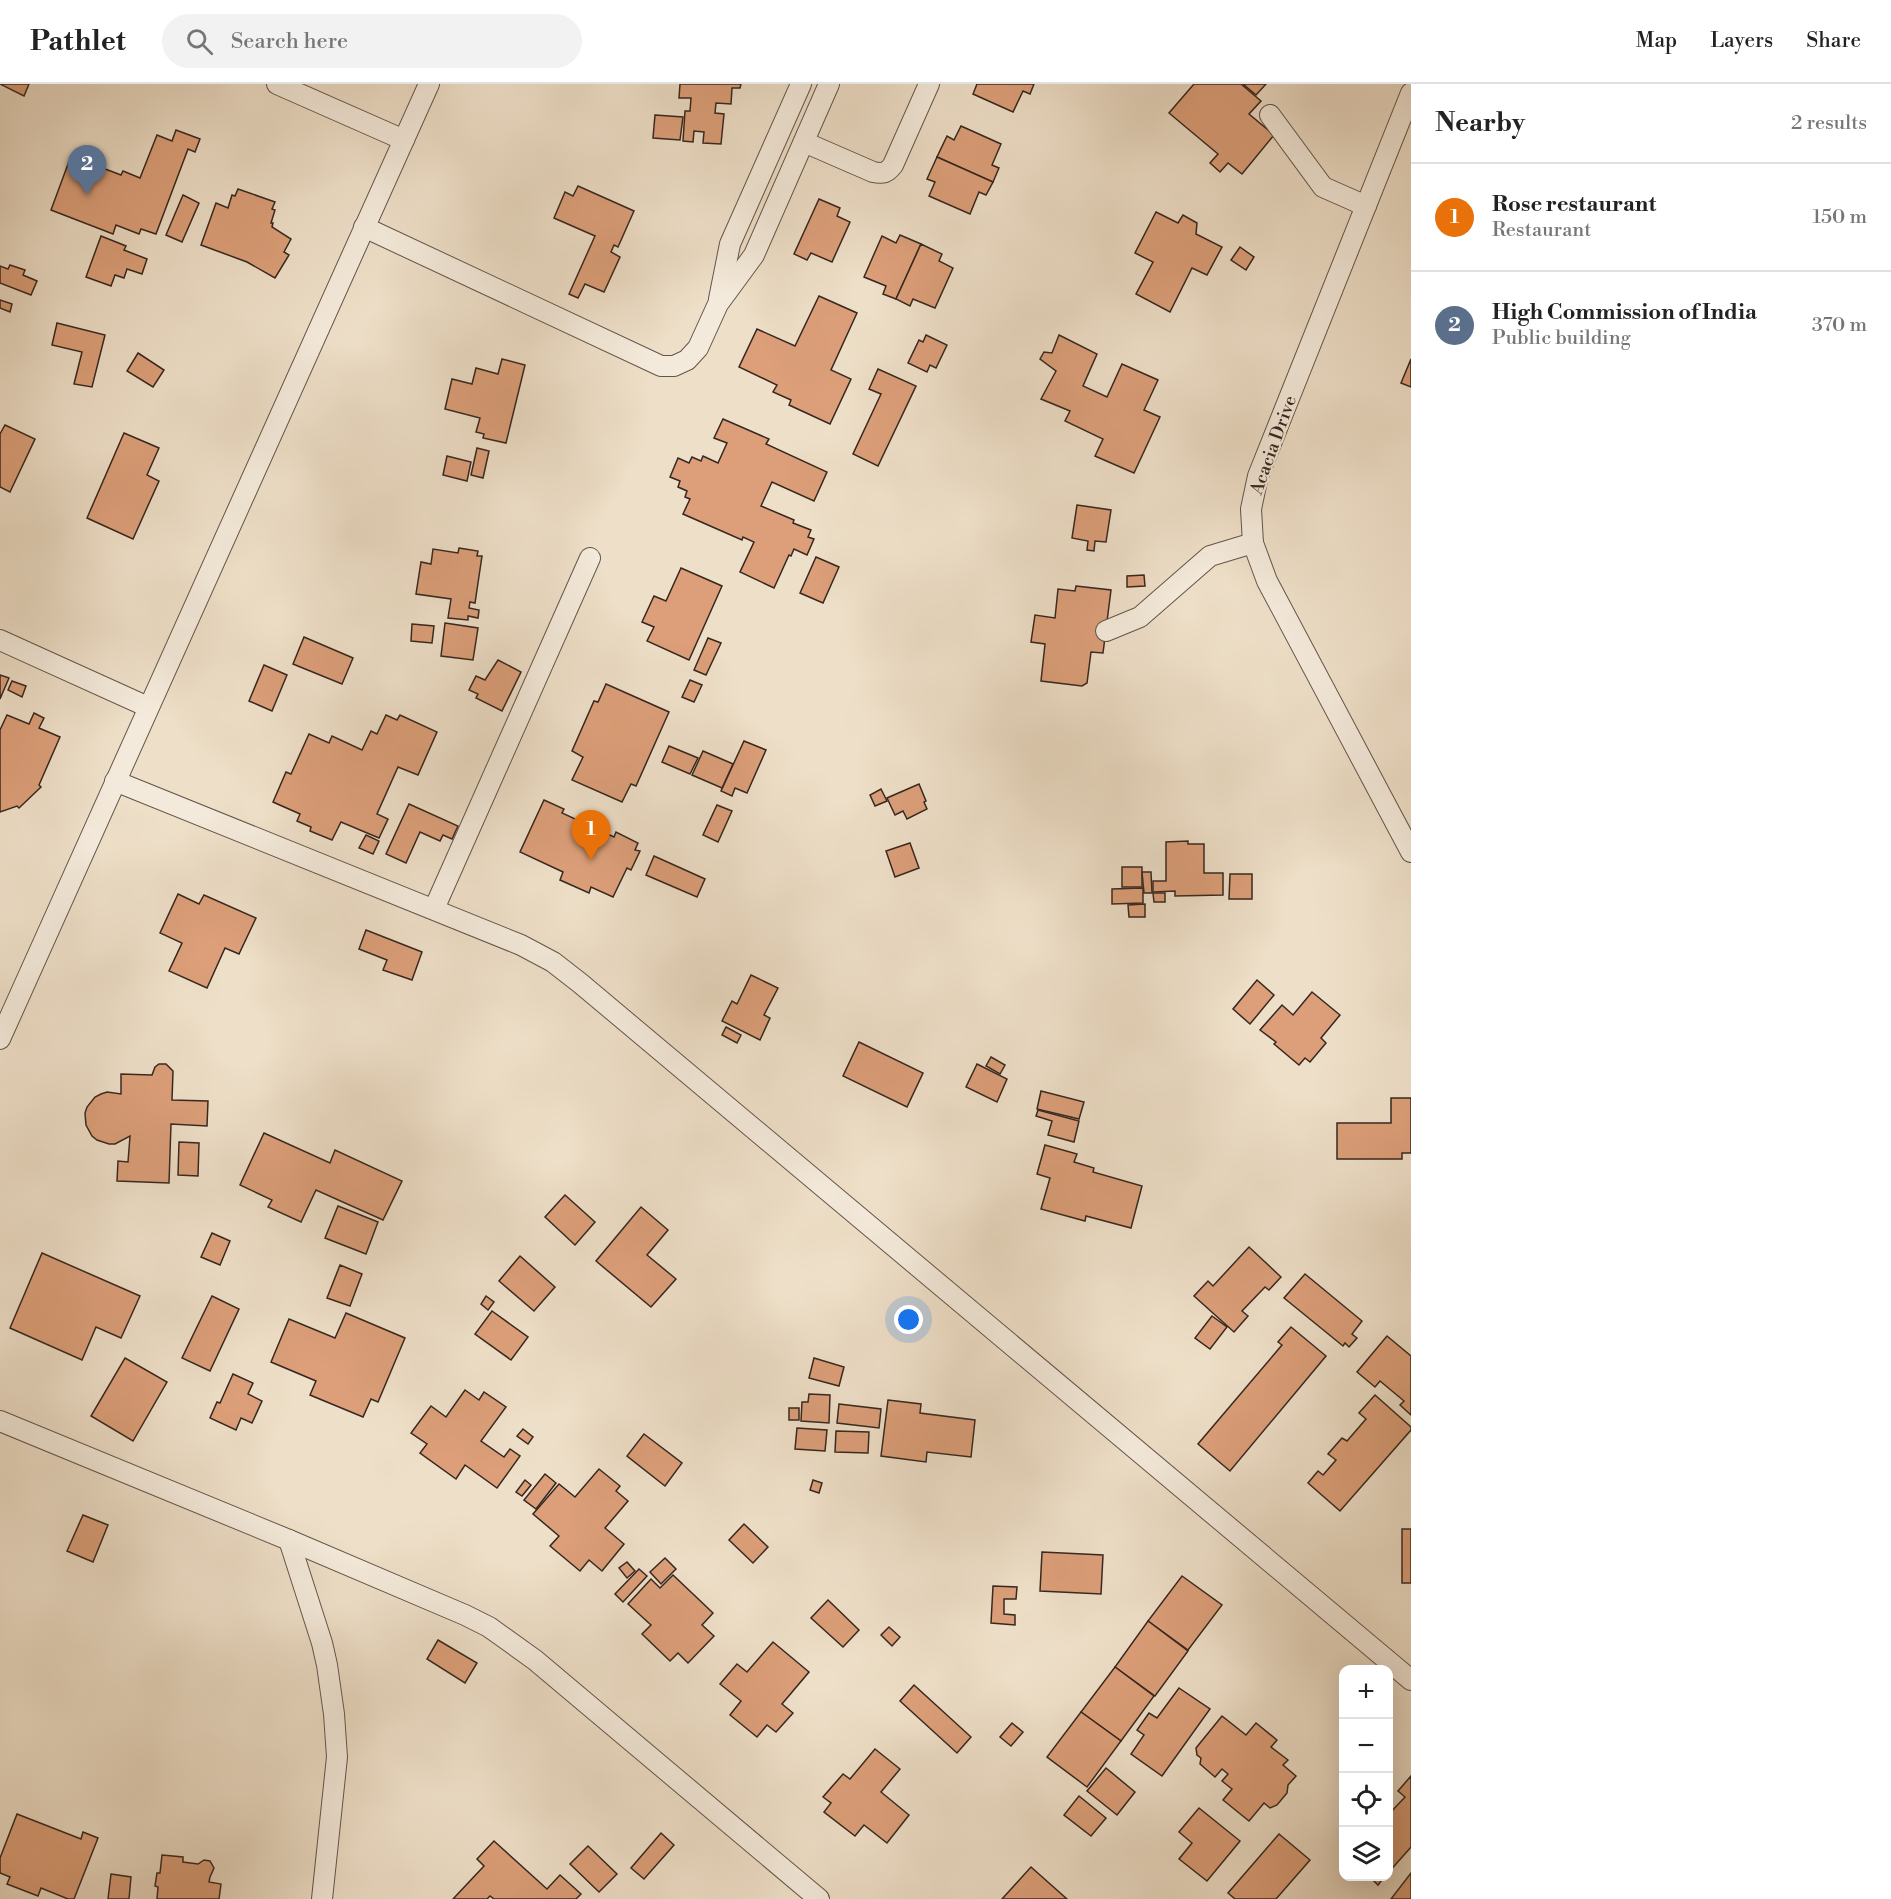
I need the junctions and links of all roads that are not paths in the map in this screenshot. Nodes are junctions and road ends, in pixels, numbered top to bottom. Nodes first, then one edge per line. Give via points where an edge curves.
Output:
1 (277, 84) edge
2 (429, 84) edge
3 (801, 84) edge
4 (829, 84) edge
5 (929, 84) edge
6 (1411, 93) edge
7 (1270, 115) dead end
8 (404, 140) junction
9 (804, 142) junction
10 (1366, 206) junction
11 (364, 227) junction
12 (718, 304) junction
13 (1253, 543) junction
14 (590, 558) dead end
15 (1106, 631) dead end
16 (0, 640) edge
17 (148, 707) junction
18 (115, 781) junction
19 (1411, 852) edge
20 (434, 909) junction
21 (0, 1039) edge
22 (0, 1421) edge
23 (289, 1540) junction
24 (1411, 1680) edge
25 (322, 1899) edge
26 (819, 1899) edge

1 - 8 street
2 - 8 street
3 - 12 street via 730,244
4 - 9 street
5 - 9 street via 889,171 873,172
6 - 10 street, Acacia Drive
7 - 10 street via 1323,187
8 - 11 street
9 - 12 street via 754,255
10 - 13 street, Acacia Drive via 1258,476 1251,509
11 - 12 street via 661,366 687,360 698,348
11 - 17 street
13 - 15 street via 1210,556 1140,617
13 - 19 street, Acacia Drive via 1267,581
14 - 20 street
16 - 17 street
17 - 18 street
18 - 20 street
18 - 21 street
20 - 24 street via 521,945 553,962 580,983
22 - 23 street
23 - 25 street via 322,1643 334,1714 337,1757
23 - 26 street via 489,1627 535,1660

